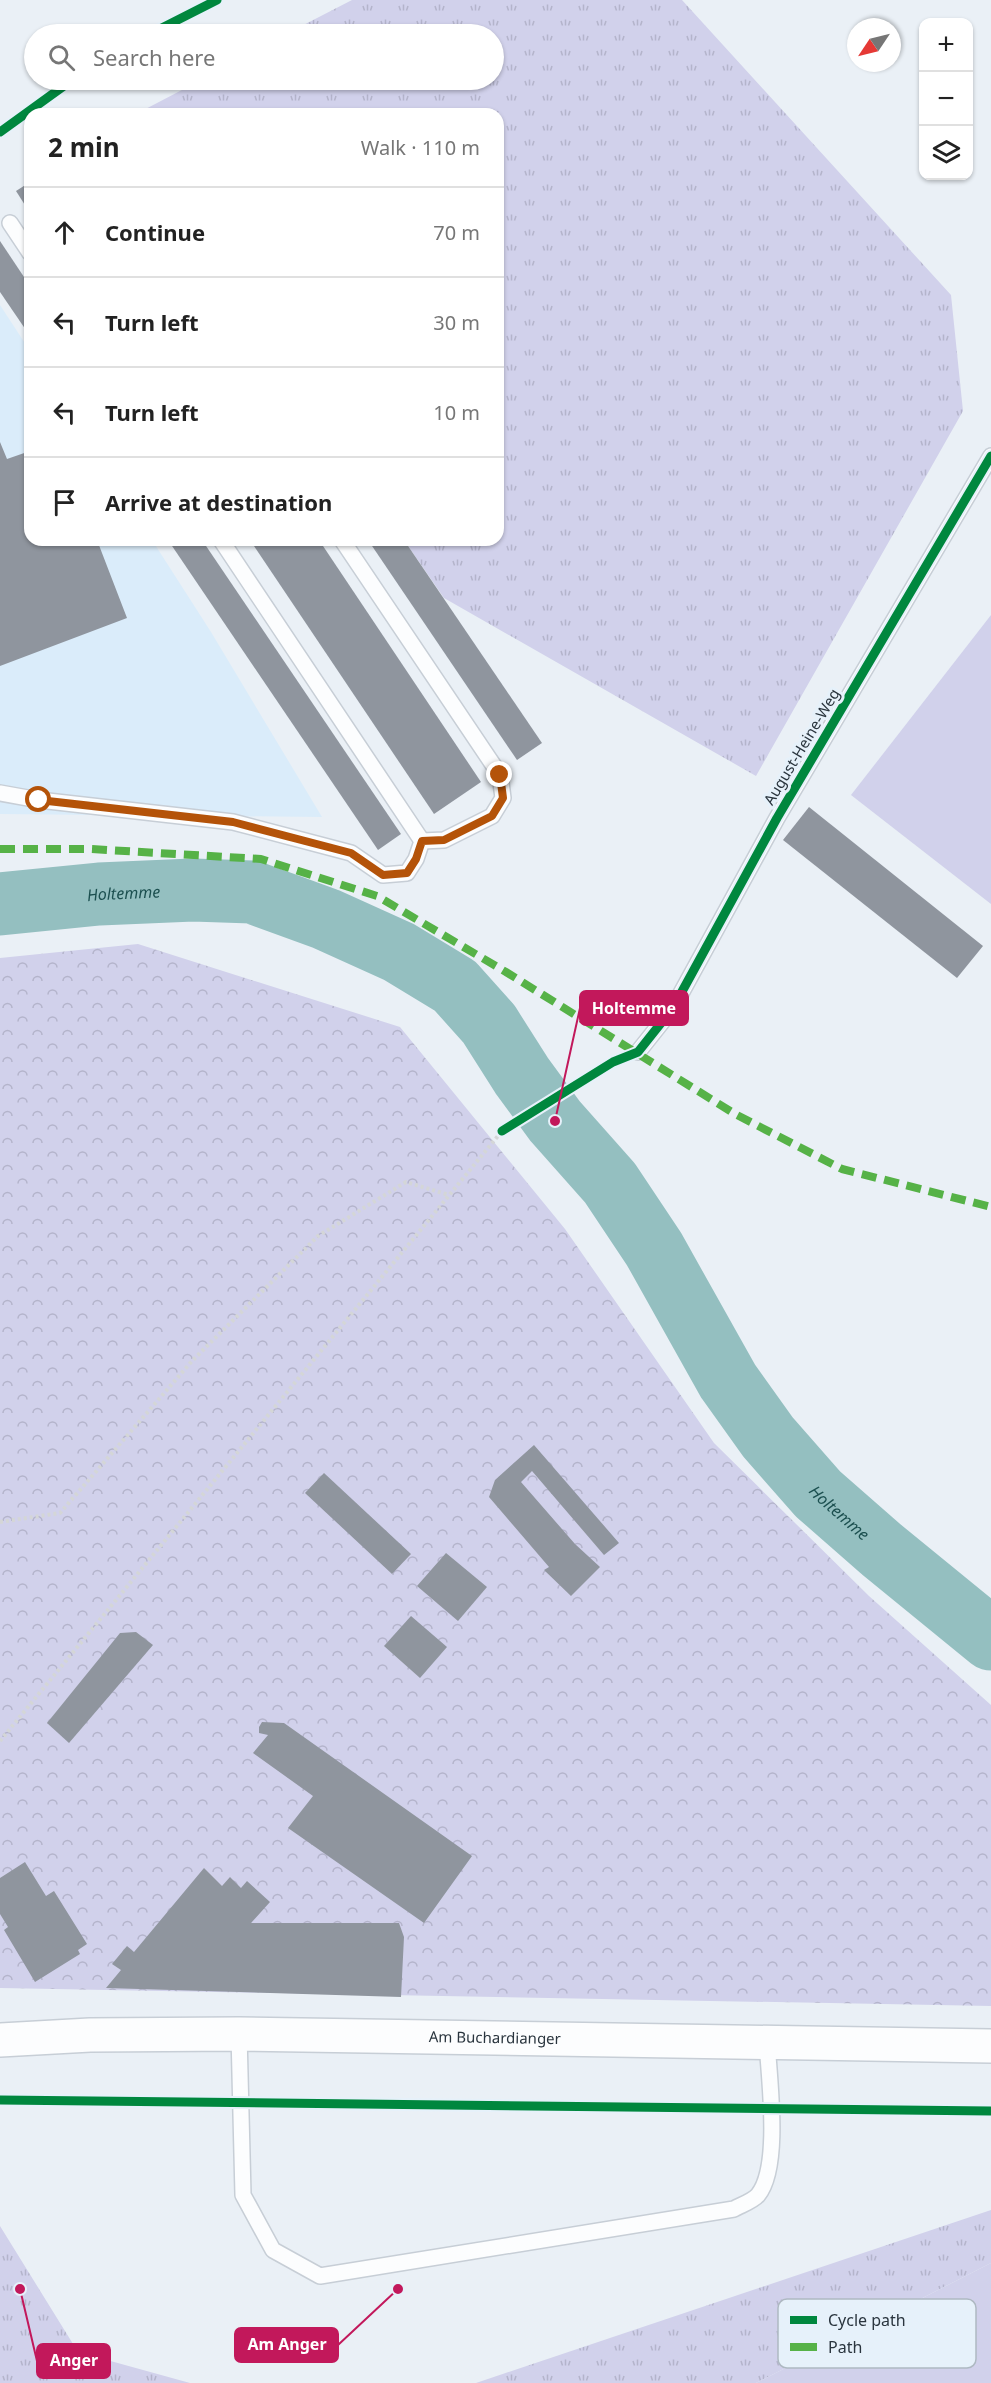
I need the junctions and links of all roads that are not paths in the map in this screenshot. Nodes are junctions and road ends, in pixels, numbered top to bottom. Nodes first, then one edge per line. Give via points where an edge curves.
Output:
1 (10, 223) dead end
2 (24, 244) edge
3 (991, 456) edge
4 (225, 546) edge
5 (346, 546) edge
6 (0, 793) edge
7 (422, 841) junction
8 (638, 1052) dead end
9 (239, 2034) junction
10 (0, 2040) edge
11 (767, 2042) junction
12 (991, 2046) edge

1 - 2 lane
3 - 8 lane, August-Heine-Weg via 777,818 673,1008
4 - 7 lane
5 - 7 lane via 500,775 503,798 492,816 444,840
6 - 7 lane via 233,822 351,853 383,875 407,873
9 - 10 main road, Am Buchardianger
9 - 11 main road, Am Buchardianger
9 - 11 lane via 243,2195 273,2250 320,2276 734,2209 758,2195 770,2167
11 - 12 main road, Am Buchardianger

